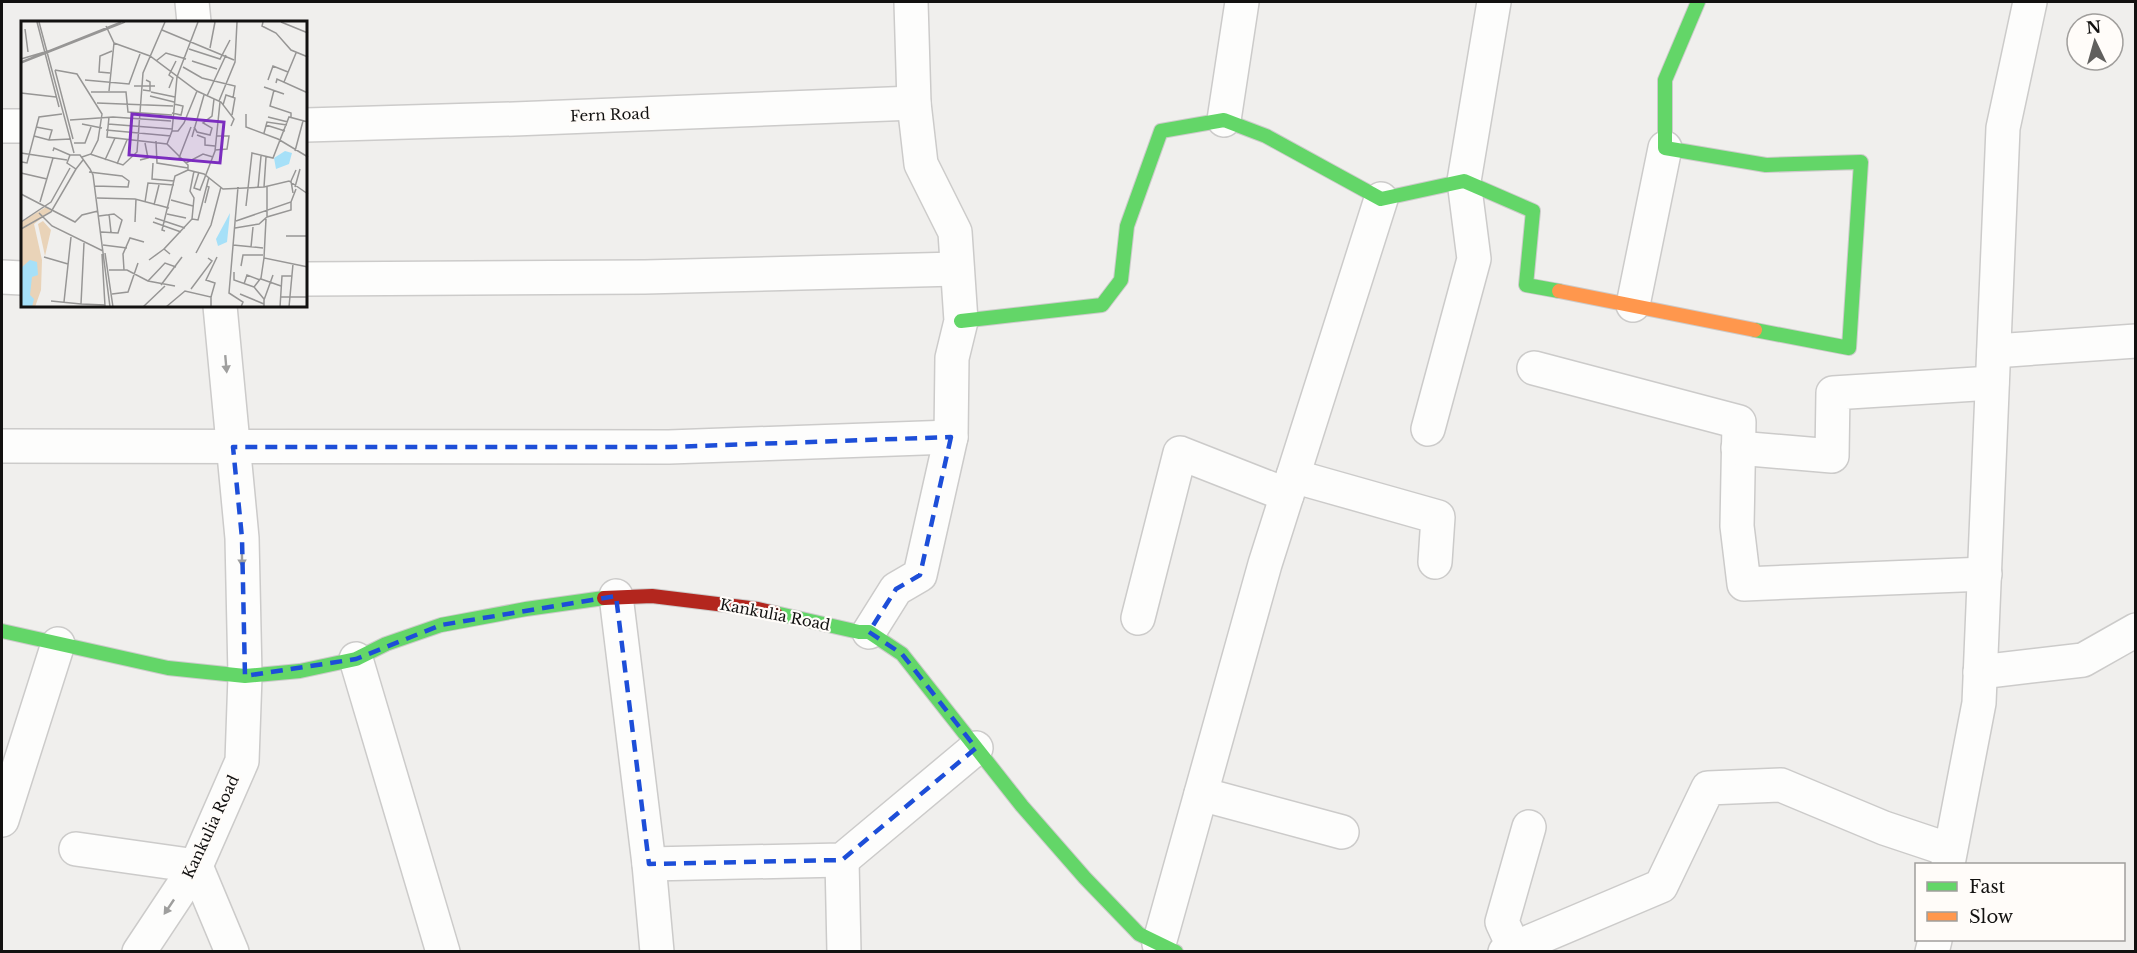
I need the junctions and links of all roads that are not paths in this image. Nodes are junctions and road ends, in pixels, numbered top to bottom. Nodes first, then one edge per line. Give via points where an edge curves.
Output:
1 (192, 2) edge
2 (911, 2) edge
3 (1242, 2) edge
4 (1494, 2) edge
5 (1698, 2) edge
6 (2030, 2) edge
7 (194, 21) edge
8 (914, 103) junction
9 (1224, 120) junction
10 (308, 125) edge
11 (2, 126) edge
12 (21, 126) edge
13 (1665, 148) junction
14 (1464, 181) junction
15 (1381, 199) junction
16 (957, 269) junction
17 (2, 278) edge
18 (21, 278) edge
19 (308, 279) edge
20 (1633, 305) junction
21 (220, 308) edge
22 (961, 321) junction
23 (2136, 341) edge
24 (1993, 367) junction
25 (1534, 368) dead end
26 (1428, 429) dead end
27 (951, 437) junction
28 (2, 446) edge
29 (233, 447) junction
30 (1738, 448) junction
31 (1290, 485) junction
32 (1435, 562) dead end
33 (1984, 574) junction
34 (616, 596) junction
35 (1137, 618) dead end
36 (2, 630) edge
37 (2136, 630) edge
38 (869, 632) junction
39 (58, 644) junction
40 (356, 659) junction
41 (1980, 672) junction
42 (245, 676) junction
43 (976, 748) junction
44 (1201, 794) junction
45 (2, 820) edge
46 (1529, 827) dead end
47 (1342, 832) dead end
48 (76, 849) dead end
49 (1949, 857) edge
50 (842, 860) junction
51 (649, 864) junction
52 (196, 866) junction
53 (1167, 948) edge
54 (1509, 950) edge
55 (139, 951) edge
56 (232, 951) edge
57 (443, 951) edge
58 (657, 951) edge
59 (844, 951) edge

1 - 7 street
2 - 8 street
3 - 9 street
4 - 14 street
5 - 13 street via 1665,80
6 - 24 street via 2003,128
8 - 10 street, Fern Road
8 - 16 street via 921,164 955,232
9 - 15 street via 1266,136
9 - 22 street via 1161,131 1127,226 1121,280 1102,305
11 - 12 street
13 - 20 street
13 - 20 street via 1766,165 1861,162 1850,348
14 - 15 street
14 - 20 street via 1533,211 1526,285
14 - 26 street via 1474,259
15 - 31 street
16 - 19 street via 645,277
16 - 22 street
17 - 18 street
21 -> 29 street
22 - 27 street via 952,358
23 - 24 street
24 - 30 street via 1833,393 1832,456
24 - 33 street
25 - 30 street via 1739,422
27 - 29 street via 669,447
27 - 38 street via 920,574 896,589
28 - 29 street
29 -> 42 street via 242,538
30 - 33 street via 1737,526 1744,584
31 - 32 street via 1438,518
31 - 35 street via 1180,453
31 - 44 street via 1264,564
33 - 41 street
34 - 38 street, Kankulia Road via 652,596 758,609
34 - 40 street, Kankulia Road via 441,625
34 - 51 street
36 - 39 street, Kankulia Road
37 - 41 street via 2083,660
38 - 43 street, Kankulia Road via 902,654
39 - 42 street, Kankulia Road via 168,668
39 - 45 street
40 - 42 street, Kankulia Road via 300,671
40 - 57 street
41 - 49 street via 1979,703
42 - 52 street, Kankulia Road via 242,761
43 - 50 street
43 - 53 street, Kankulia Road via 1085,878 1139,934
44 - 47 street
44 - 53 street
46 - 54 street via 1502,922
48 - 52 street
49 - 54 street via 1781,785 1708,788 1661,886
50 - 51 street
50 - 59 street
51 - 58 street
52 -> 55 street, Kankulia Road
52 - 56 street

